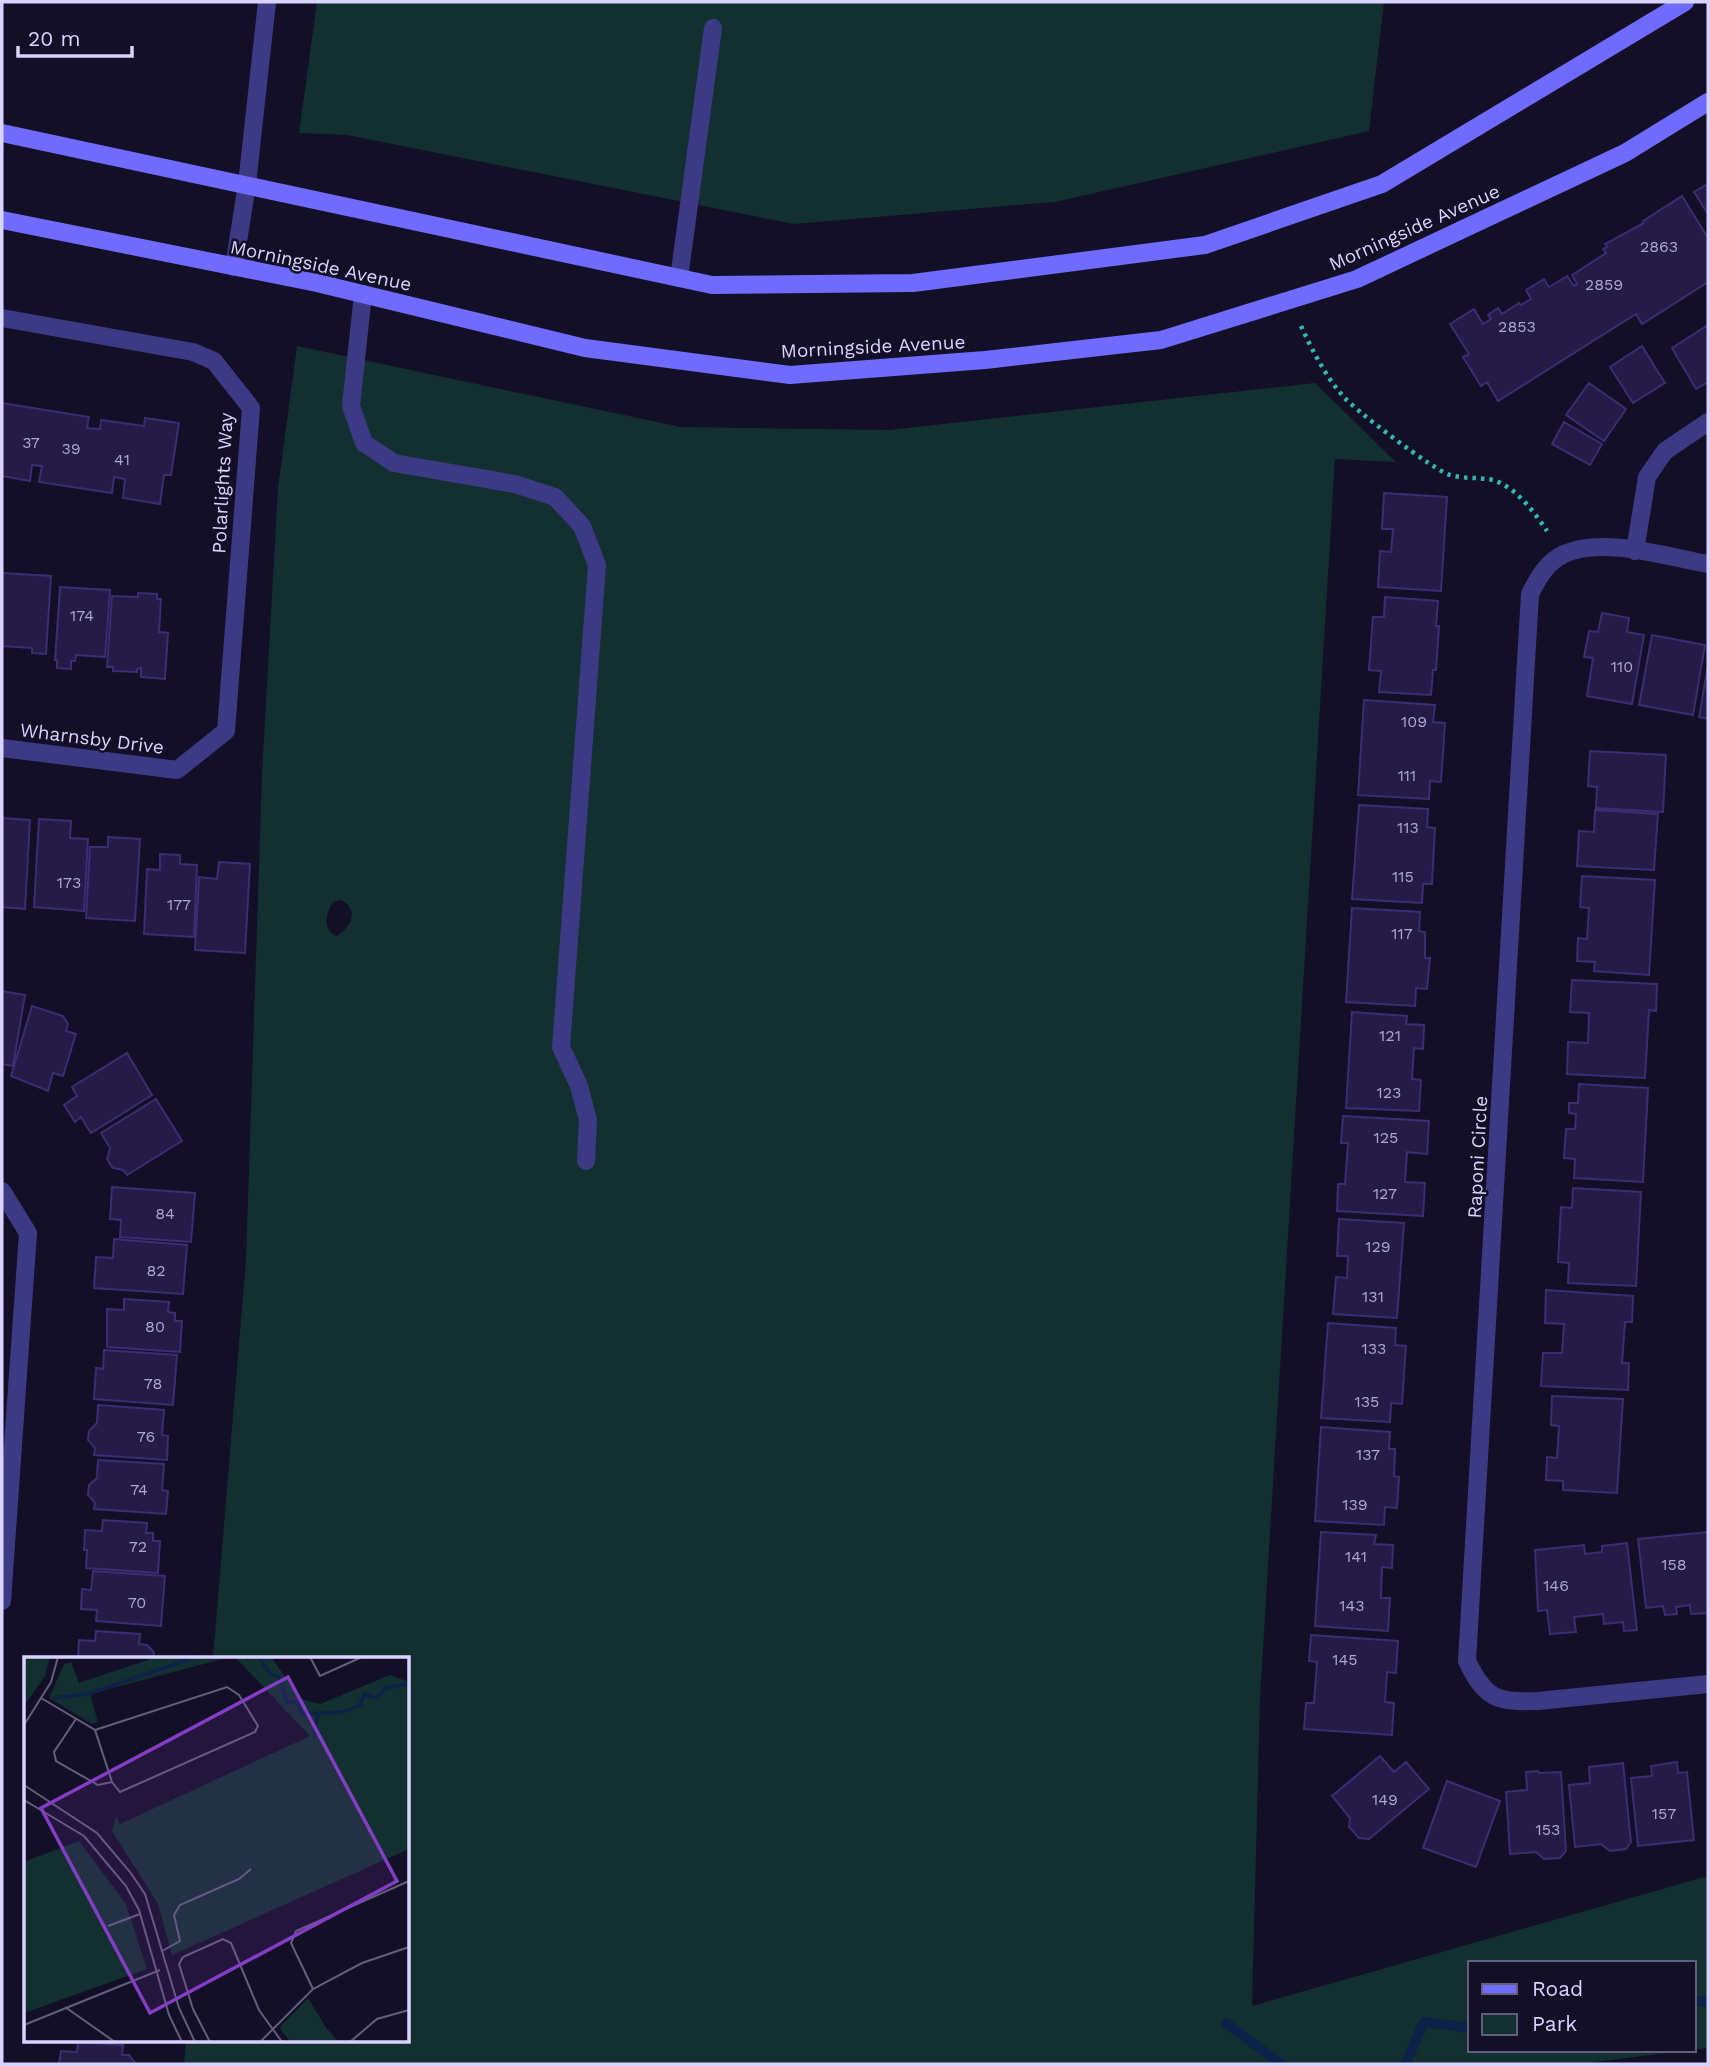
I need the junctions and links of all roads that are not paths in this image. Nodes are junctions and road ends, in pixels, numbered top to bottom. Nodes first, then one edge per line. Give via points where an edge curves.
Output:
1 (267, 2) edge
2 (1685, 2) edge
3 (713, 28) dead end
4 (1708, 102) edge
5 (2, 133) edge
6 (247, 184) junction
7 (2, 220) edge
8 (234, 267) junction
9 (678, 278) junction
10 (363, 294) junction
11 (2, 318) edge
12 (1708, 422) edge
13 (1635, 551) junction
14 (1708, 564) edge
15 (2, 748) edge
16 (177, 770) joint
17 (586, 1161) dead end
18 (2, 1191) edge
19 (2, 1601) edge
20 (1708, 1685) edge

1 - 6 street
2 - 9 main road via 1382,184 1205,245 913,283 712,285
3 - 9 street
4 - 10 main road, Morningside Avenue via 1625,153 1357,279 1161,340 790,375 585,348
5 - 6 main road
6 - 8 street
6 - 9 main road
7 - 8 main road, Morningside Avenue
8 - 10 main road, Morningside Avenue
10 - 17 street via 351,406 364,443 394,463 515,484 555,496 582,526 597,565 561,1047 588,1120
11 - 16 street, Polarlights Way via 215,360 251,408 226,731
12 - 13 street via 1665,451 1647,477
13 - 14 street
13 - 20 street, Raponi Circle via 1591,547 1563,554 1541,572 1530,594 1467,1661 1478,1683 1494,1697 1511,1702
15 - 16 street, Wharnsby Drive
18 - 19 street via 28,1233

